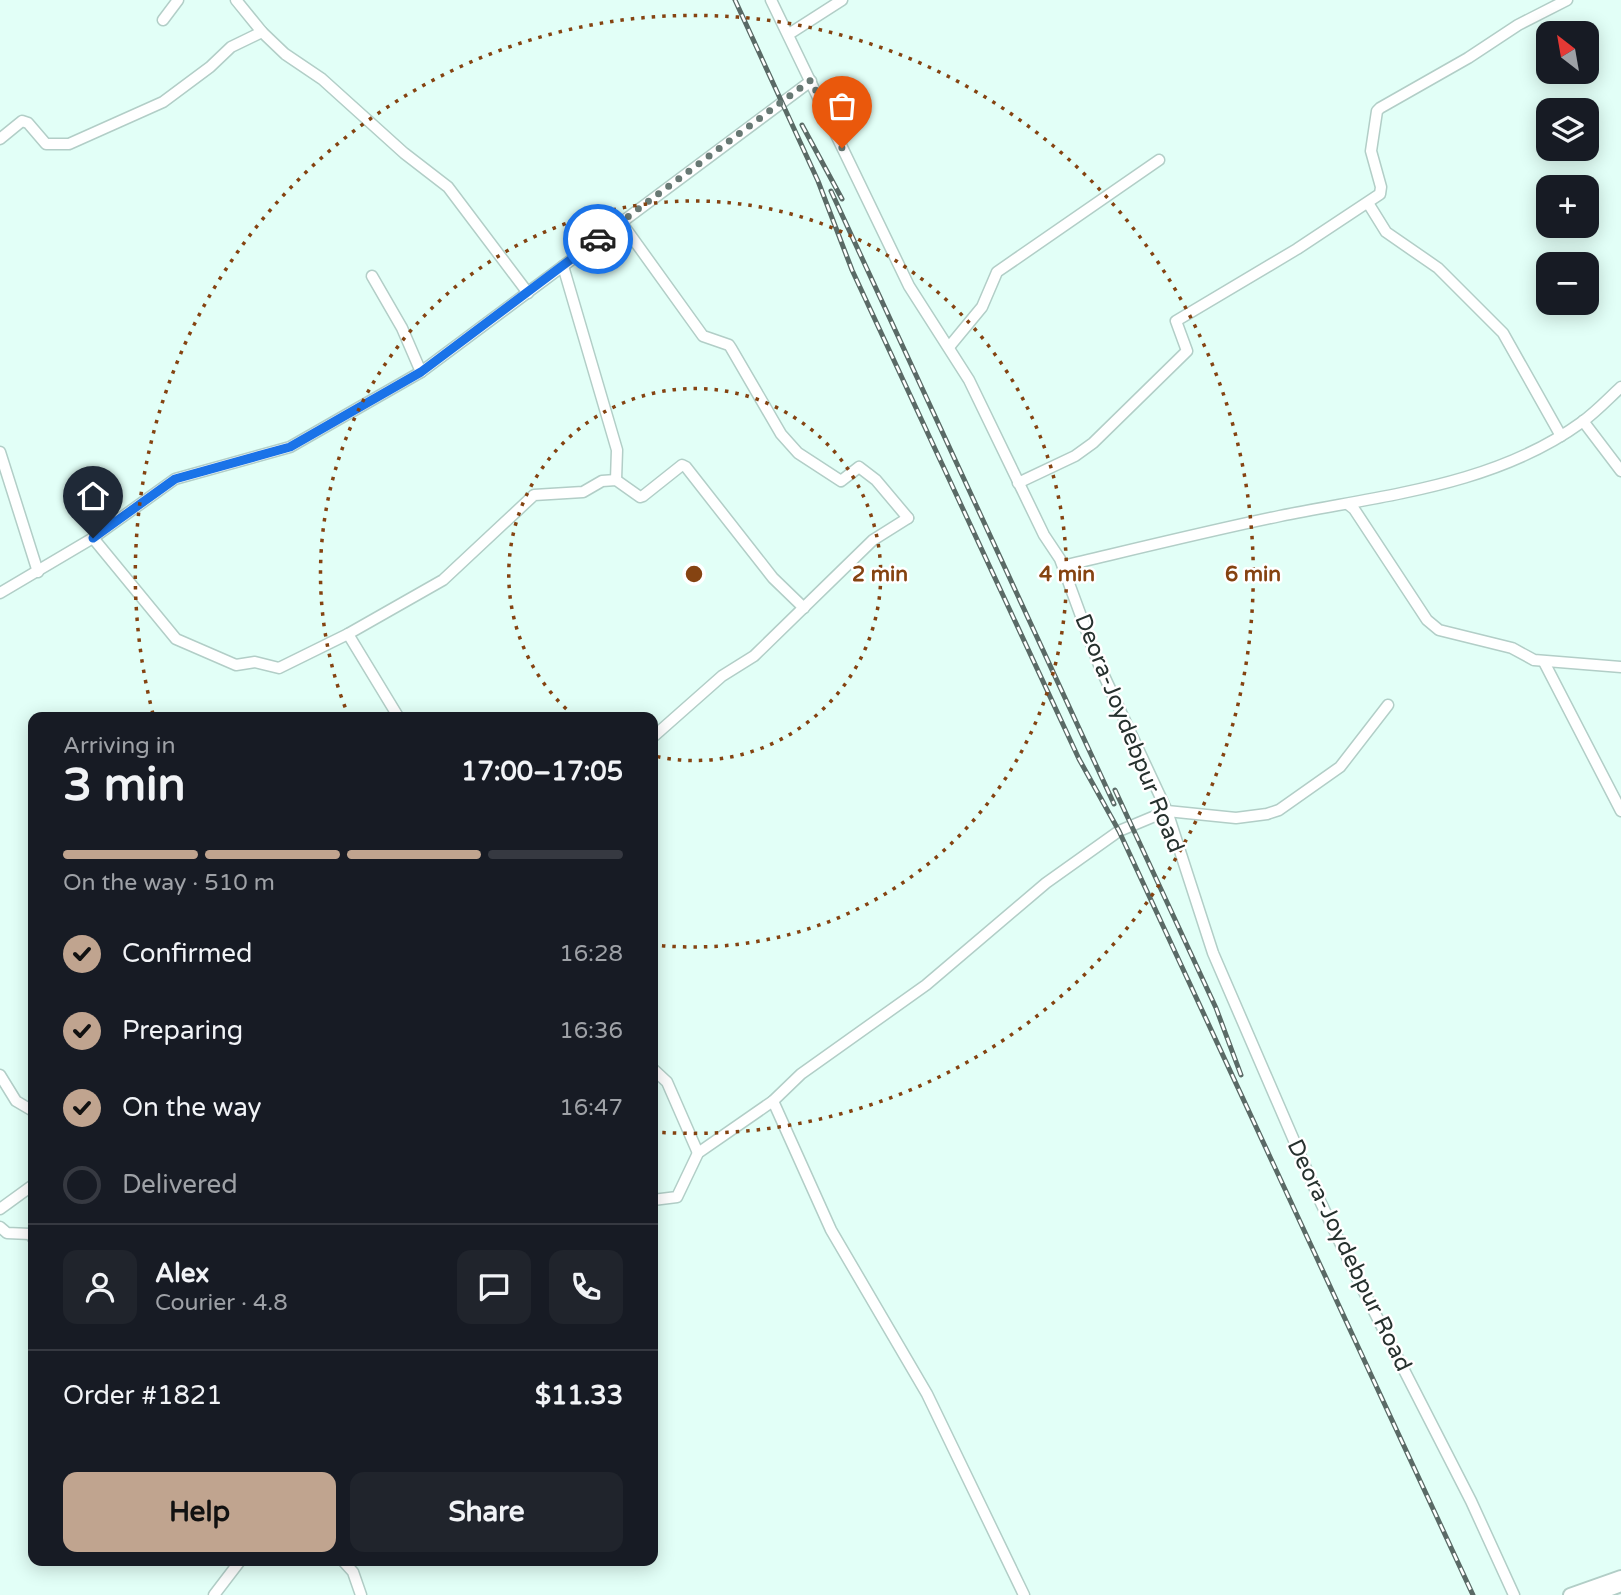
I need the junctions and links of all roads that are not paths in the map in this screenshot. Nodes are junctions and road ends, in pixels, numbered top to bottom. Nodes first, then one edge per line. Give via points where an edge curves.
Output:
1 (178, 0) edge
2 (236, 0) edge
3 (771, 0) edge
4 (842, 0) edge
5 (1567, 0) edge
6 (163, 20) dead end
7 (262, 32) junction
8 (789, 34) junction
9 (811, 80) junction
10 (0, 139) edge
11 (1159, 160) dead end
12 (1368, 203) junction
13 (621, 222) junction
14 (563, 266) junction
15 (372, 275) dead end
16 (527, 293) junction
17 (949, 347) junction
18 (421, 372) junction
19 (1621, 387) edge
20 (1583, 421) junction
21 (1561, 436) junction
22 (0, 452) edge
23 (1621, 471) edge
24 (616, 480) junction
25 (1018, 483) junction
26 (1349, 505) junction
27 (93, 538) junction
28 (1063, 566) junction
29 (38, 572) junction
30 (0, 593) edge
31 (804, 608) junction
32 (348, 634) junction
33 (1544, 662) junction
34 (1621, 667) edge
35 (1388, 705) dead end
36 (395, 712) edge
37 (658, 733) edge
38 (1167, 811) junction
39 (1621, 811) edge
40 (658, 1074) edge
41 (0, 1075) edge
42 (773, 1101) junction
43 (28, 1108) edge
44 (698, 1153) junction
45 (28, 1189) edge
46 (658, 1200) edge
47 (0, 1209) edge
48 (0, 1227) edge
49 (28, 1234) edge
50 (236, 1566) edge
51 (348, 1566) edge
52 (1621, 1577) edge
53 (1621, 1584) edge
54 (214, 1595) edge
55 (361, 1595) edge
56 (1024, 1595) edge
57 (1514, 1595) edge
58 (1570, 1595) edge
59 (1592, 1595) edge

1 - 6 street
2 - 7 street
3 - 8 street, Deora-Joydebpur Road
4 - 8 street
5 - 12 street via 1377,111 1371,151 1381,191
7 - 10 street via 231,47 163,102 69,144 46,144 25,121
7 - 16 street via 450,189
8 - 9 street, Deora-Joydebpur Road
9 - 13 street
9 - 17 street, Deora-Joydebpur Road via 909,286
11 - 17 street via 997,272 982,307
12 - 21 street via 1386,232 1438,268 1503,333
12 - 25 street via 1176,321 1187,351 1093,443
13 - 14 street
13 - 31 street via 703,336 729,345 781,434 798,453 841,481 859,467 908,518 873,540
14 - 16 street
14 - 24 street via 617,450
15 - 18 street
16 - 18 street
17 - 25 street, Deora-Joydebpur Road
18 - 27 street via 290,447 175,479
19 - 20 street
20 - 21 street
20 - 23 street
21 - 26 street via 1499,467
22 - 29 street
24 - 31 street via 639,497 679,466 686,467 773,578
24 - 32 street via 602,481 583,492 534,495 443,580
25 - 28 street, Deora-Joydebpur Road
26 - 28 street via 1280,516
26 - 33 street via 1430,625
27 - 29 street
27 - 32 street via 174,637 236,665 255,662 281,667
28 - 38 street, Deora-Joydebpur Road via 1099,665
29 - 30 street
31 - 37 street via 754,656 722,676
32 - 36 street
33 - 34 street
33 - 39 street
35 - 38 street via 1340,767 1279,810 1236,818
38 - 42 street via 1119,831 1046,883 926,985 800,1074
38 - 57 street, Deora-Joydebpur Road via 1213,953 1321,1203
40 - 44 street via 667,1082
41 - 43 street via 16,1101
42 - 44 street
42 - 56 street via 831,1230 927,1394
44 - 46 street via 677,1198
45 - 47 street
48 - 49 street via 7,1233
50 - 54 street
51 - 55 street
52 - 58 main road
53 - 59 highway

